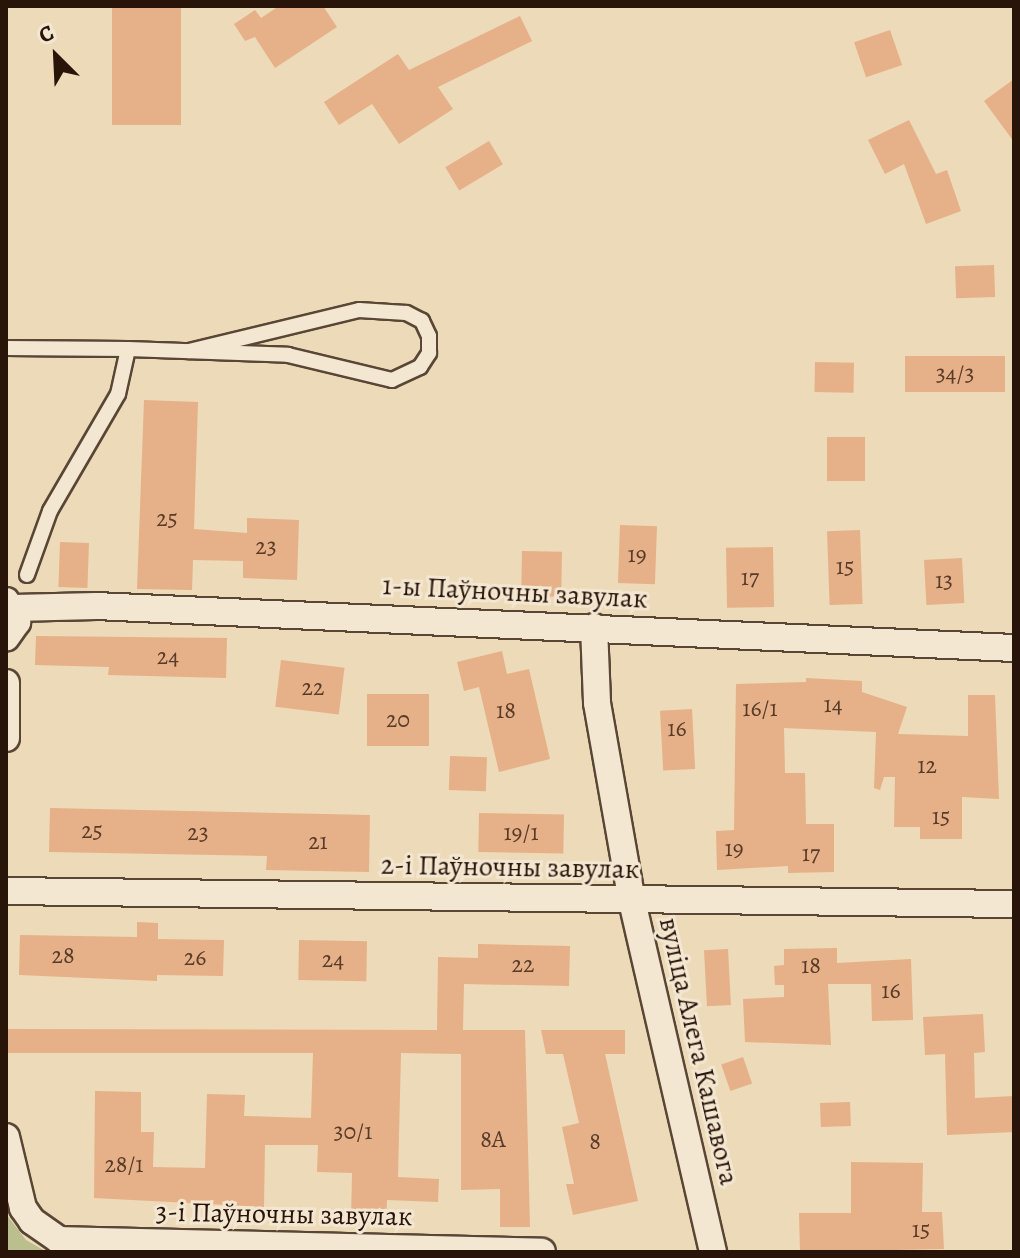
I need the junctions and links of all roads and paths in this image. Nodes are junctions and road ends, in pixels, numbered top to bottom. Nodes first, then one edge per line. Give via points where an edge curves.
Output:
1 (6, 348) edge
2 (128, 349) junction
3 (189, 351) junction
4 (27, 575) dead end
5 (10, 604) edge
6 (594, 627) junction
7 (6, 638) edge
8 (1014, 648) edge
9 (6, 683) edge
10 (6, 738) edge
11 (6, 891) edge
12 (632, 901) junction
13 (1014, 904) edge
14 (6, 1137) edge
15 (542, 1252) edge
16 (713, 1252) edge

1 - 2 lane
2 - 3 lane
2 - 4 lane via 118,394 50,511
3 - 3 lane via 288,355 392,380 420,367 429,353 429,336 422,321 406,313 359,310
5 - 6 street, 1-ы Паўночны завулак
5 - 7 street, 1-ы Паўночны завулак via 15,629
6 - 8 street, 1-ы Паўночны завулак
6 - 12 street, вуліца Алега Кашавога via 597,703
9 - 10 street
11 - 12 street, 2-і Паўночны завулак
12 - 13 street, 2-і Паўночны завулак
12 - 16 street, вуліца Алега Кашавога
14 - 15 street, 3-і Паўночны завулак via 17,1192 32,1221 59,1240

